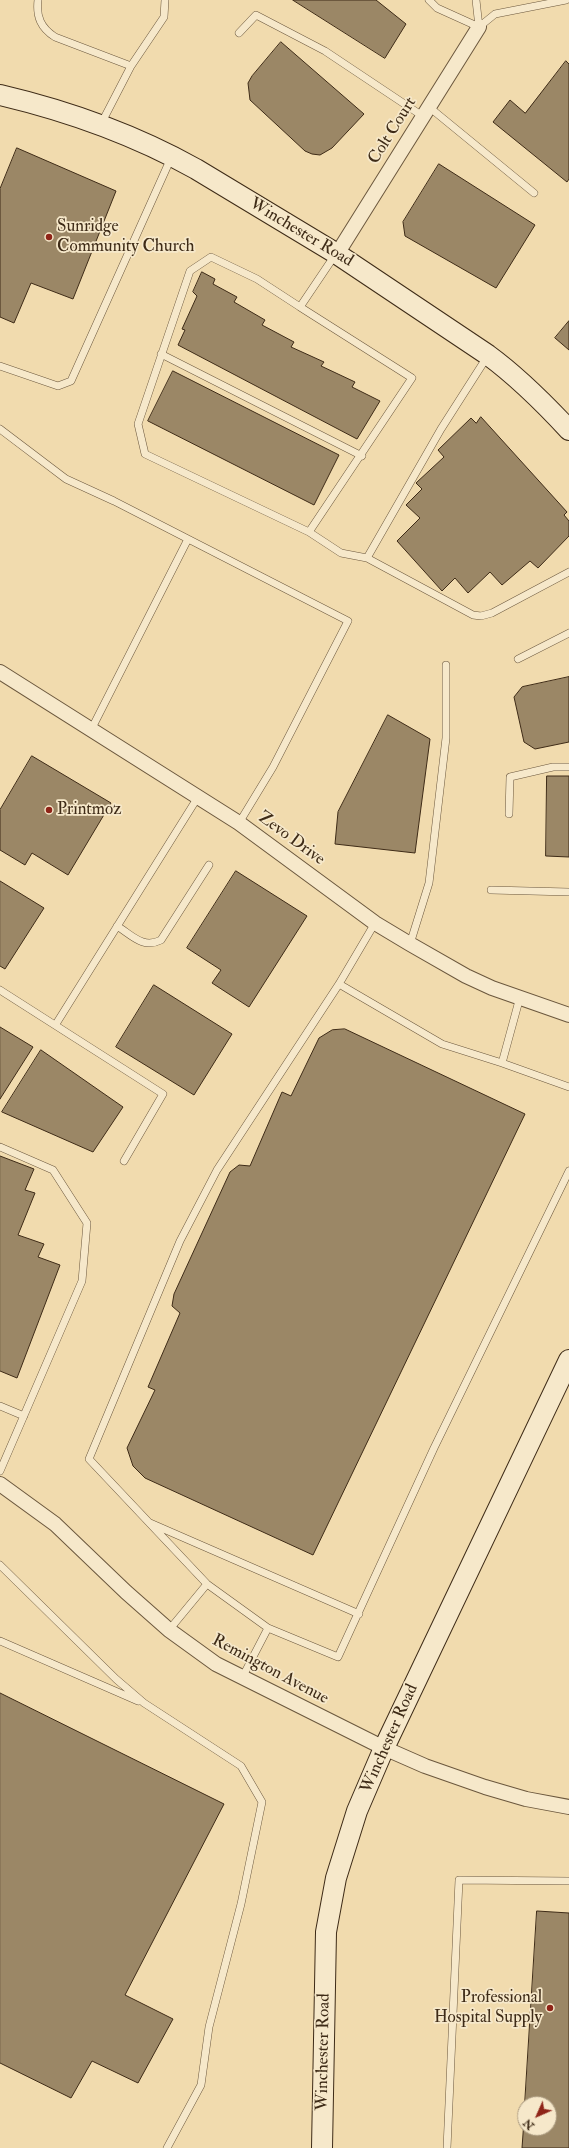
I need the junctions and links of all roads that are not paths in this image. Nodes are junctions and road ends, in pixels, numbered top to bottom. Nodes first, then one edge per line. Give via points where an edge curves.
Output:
1 (38, 0) edge
2 (165, 0) edge
3 (429, 0) edge
4 (476, 0) edge
5 (566, 0) edge
6 (479, 27) junction
7 (239, 33) dead end
8 (131, 66) junction
9 (0, 95) edge
10 (426, 112) junction
11 (101, 125) junction
12 (172, 156) junction
13 (534, 193) dead end
14 (336, 254) junction
15 (300, 307) junction
16 (162, 354) junction
17 (488, 355) junction
18 (0, 366) edge
19 (0, 429) edge
20 (569, 430) edge
21 (362, 456) junction
22 (309, 532) junction
23 (188, 539) junction
24 (366, 558) junction
25 (569, 572) edge
26 (569, 633) edge
27 (518, 659) dead end
28 (446, 664) dead end
29 (0, 672) edge
30 (91, 730) junction
31 (569, 767) edge
32 (198, 797) junction
33 (509, 814) dead end
34 (239, 823) junction
35 (209, 865) dead end
36 (491, 890) dead end
37 (569, 892) edge
38 (375, 923) junction
39 (117, 926) junction
40 (410, 944) junction
41 (339, 984) junction
42 (0, 990) edge
43 (520, 997) junction
44 (569, 1015) edge
45 (56, 1024) junction
46 (502, 1063) junction
47 (569, 1087) edge
48 (0, 1147) edge
49 (124, 1161) dead end
50 (569, 1171) edge
51 (569, 1360) edge
52 (0, 1406) edge
53 (24, 1416) junction
54 (0, 1471) edge
55 (0, 1484) edge
56 (147, 1522) junction
57 (0, 1565) edge
58 (207, 1584) junction
59 (359, 1614) junction
60 (268, 1628) junction
61 (169, 1630) junction
62 (0, 1641) edge
63 (242, 1678) junction
64 (144, 1703) junction
65 (384, 1748) junction
66 (569, 1807) edge
67 (569, 1881) edge
68 (167, 2148) edge
69 (322, 2148) edge
70 (447, 2148) edge

1 - 8 lane via 37,8 44,30 54,37
2 - 8 lane via 164,18
3 - 6 lane via 437,8
4 - 6 lane
5 - 6 lane via 495,14
6 - 10 street, Colt Court
7 - 10 lane via 256,16 325,51
8 - 11 lane
9 - 11 street, Winchester Road
10 - 13 lane
10 - 14 street, Colt Court
11 - 12 street, Winchester Road
12 - 14 street, Winchester Road
12 - 18 lane via 71,381 58,386
14 - 15 lane
14 - 17 street, Winchester Road
15 - 16 lane via 257,279 211,257 190,271
15 - 21 lane via 412,378
16 - 21 lane
16 - 22 lane via 138,424 145,454
17 - 20 street, Winchester Road via 542,401
17 - 24 lane via 441,429
19 - 23 lane via 66,479
21 - 22 lane
22 - 24 lane via 342,553
23 - 30 lane
23 - 34 lane via 348,621 273,767
24 - 25 lane via 473,615 482,616
26 - 27 lane
28 - 40 lane via 446,738 429,883
29 - 30 street, Zevo Drive
30 - 32 street, Zevo Drive
31 - 33 lane via 553,767 510,777
32 - 34 street, Zevo Drive
32 - 39 lane
34 - 38 street, Zevo Drive
35 - 39 lane via 161,940 145,944
36 - 37 lane
38 - 40 street, Zevo Drive
38 - 41 lane
39 - 45 lane
40 - 43 street, Zevo Drive via 466,976
41 - 46 lane via 442,1044
41 - 56 lane via 217,1170 180,1240 89,1459
42 - 45 lane
43 - 44 street, Zevo Drive
43 - 46 lane
45 - 49 lane via 163,1094
46 - 47 lane
48 - 53 lane via 53,1170 87,1223 82,1281
50 - 59 lane via 434,1448
51 - 65 street, Winchester Road
52 - 53 lane
53 - 54 lane
55 - 61 street, Remington Avenue via 55,1524
56 - 58 lane
56 - 59 lane
57 - 64 lane via 116,1679
58 - 60 lane
58 - 61 lane
59 - 60 lane via 338,1657
60 - 63 lane
61 - 63 street, Remington Avenue via 216,1664
62 - 64 lane
63 - 65 street, Remington Avenue
64 - 68 lane via 241,1766 262,1802 241,1904 209,2027 201,2085
65 - 66 street, Remington Avenue via 425,1766 485,1787 526,1799
65 - 69 street, Winchester Road via 357,1811 336,1878 326,1932
67 - 70 lane via 459,1880

